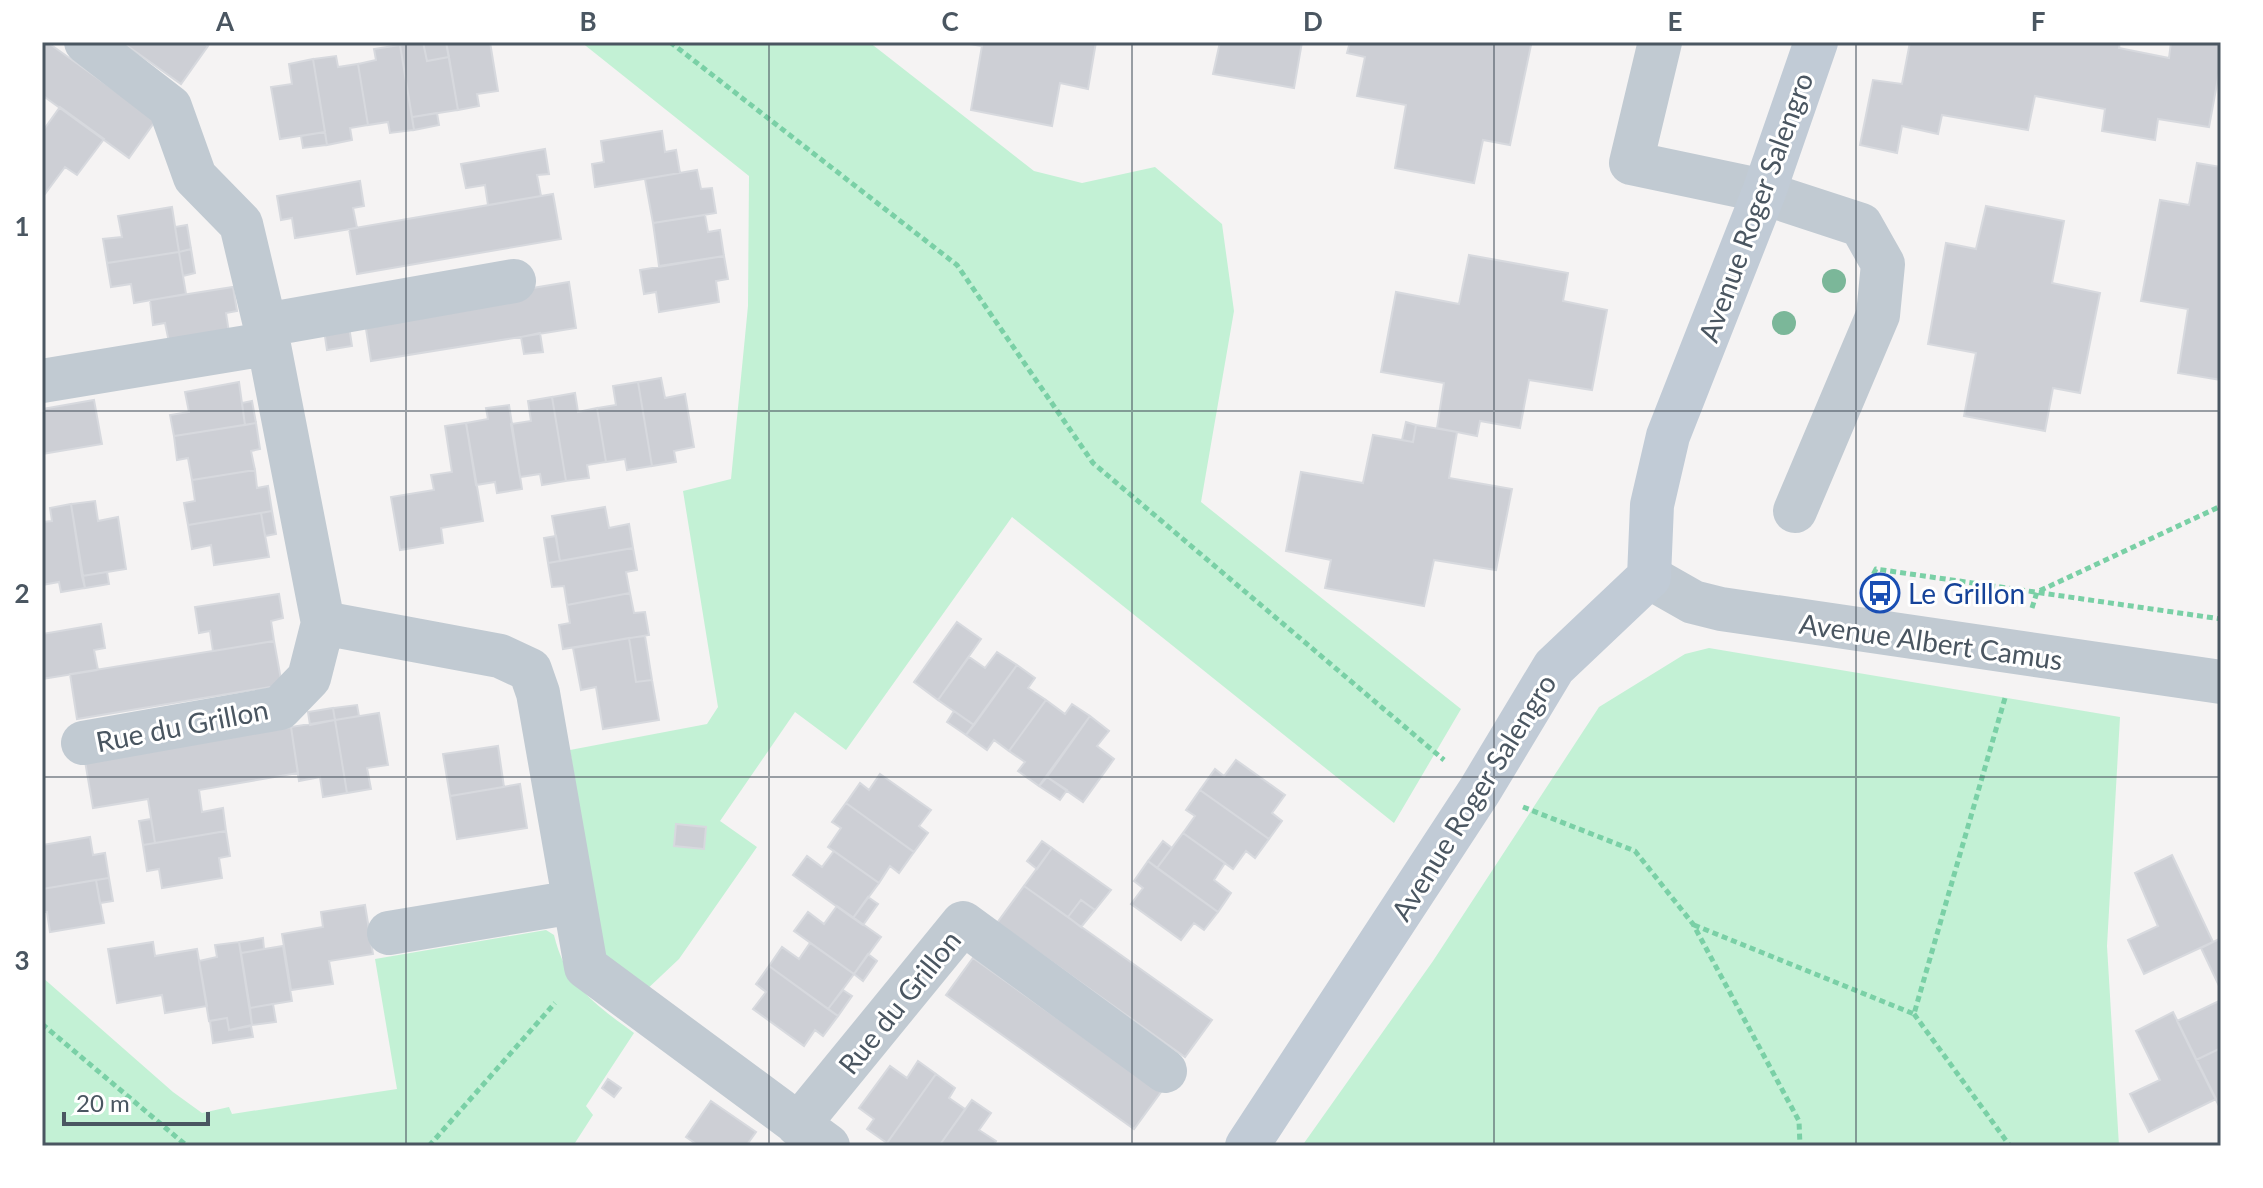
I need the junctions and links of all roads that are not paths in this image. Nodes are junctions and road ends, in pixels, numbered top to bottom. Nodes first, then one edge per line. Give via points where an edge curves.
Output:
1 (86, 42) edge
2 (1660, 42) edge
3 (1816, 42) edge
4 (1764, 192) junction
5 (514, 281) dead end
6 (265, 335) junction
7 (42, 381) edge
8 (1795, 511) dead end
9 (1649, 577) junction
10 (323, 623) junction
11 (2221, 682) edge
12 (83, 743) dead end
13 (574, 902) junction
14 (389, 933) dead end
15 (1165, 1071) dead end
16 (813, 1136) edge
17 (1247, 1146) edge

1 - 6 street, Rue du Grillon via 170,107 195,177 241,224
2 - 4 street via 1631,163
3 - 4 street, Avenue Roger Salengro
4 - 8 street via 1861,225 1883,264 1878,315
4 - 9 street, Avenue Roger Salengro via 1668,436 1652,505
5 - 6 street
6 - 7 street
6 - 10 street, Rue du Grillon
9 - 11 street, Avenue Albert Camus via 1693,602 1844,629
9 - 17 street, Avenue Roger Salengro via 1554,667 1480,790
10 - 12 street, Rue du Grillon via 309,678 280,708
10 - 13 street via 500,656 530,670
13 - 14 street
13 - 16 street, Rue du Grillon via 586,967
15 - 16 street, Rue du Grillon via 963,923

